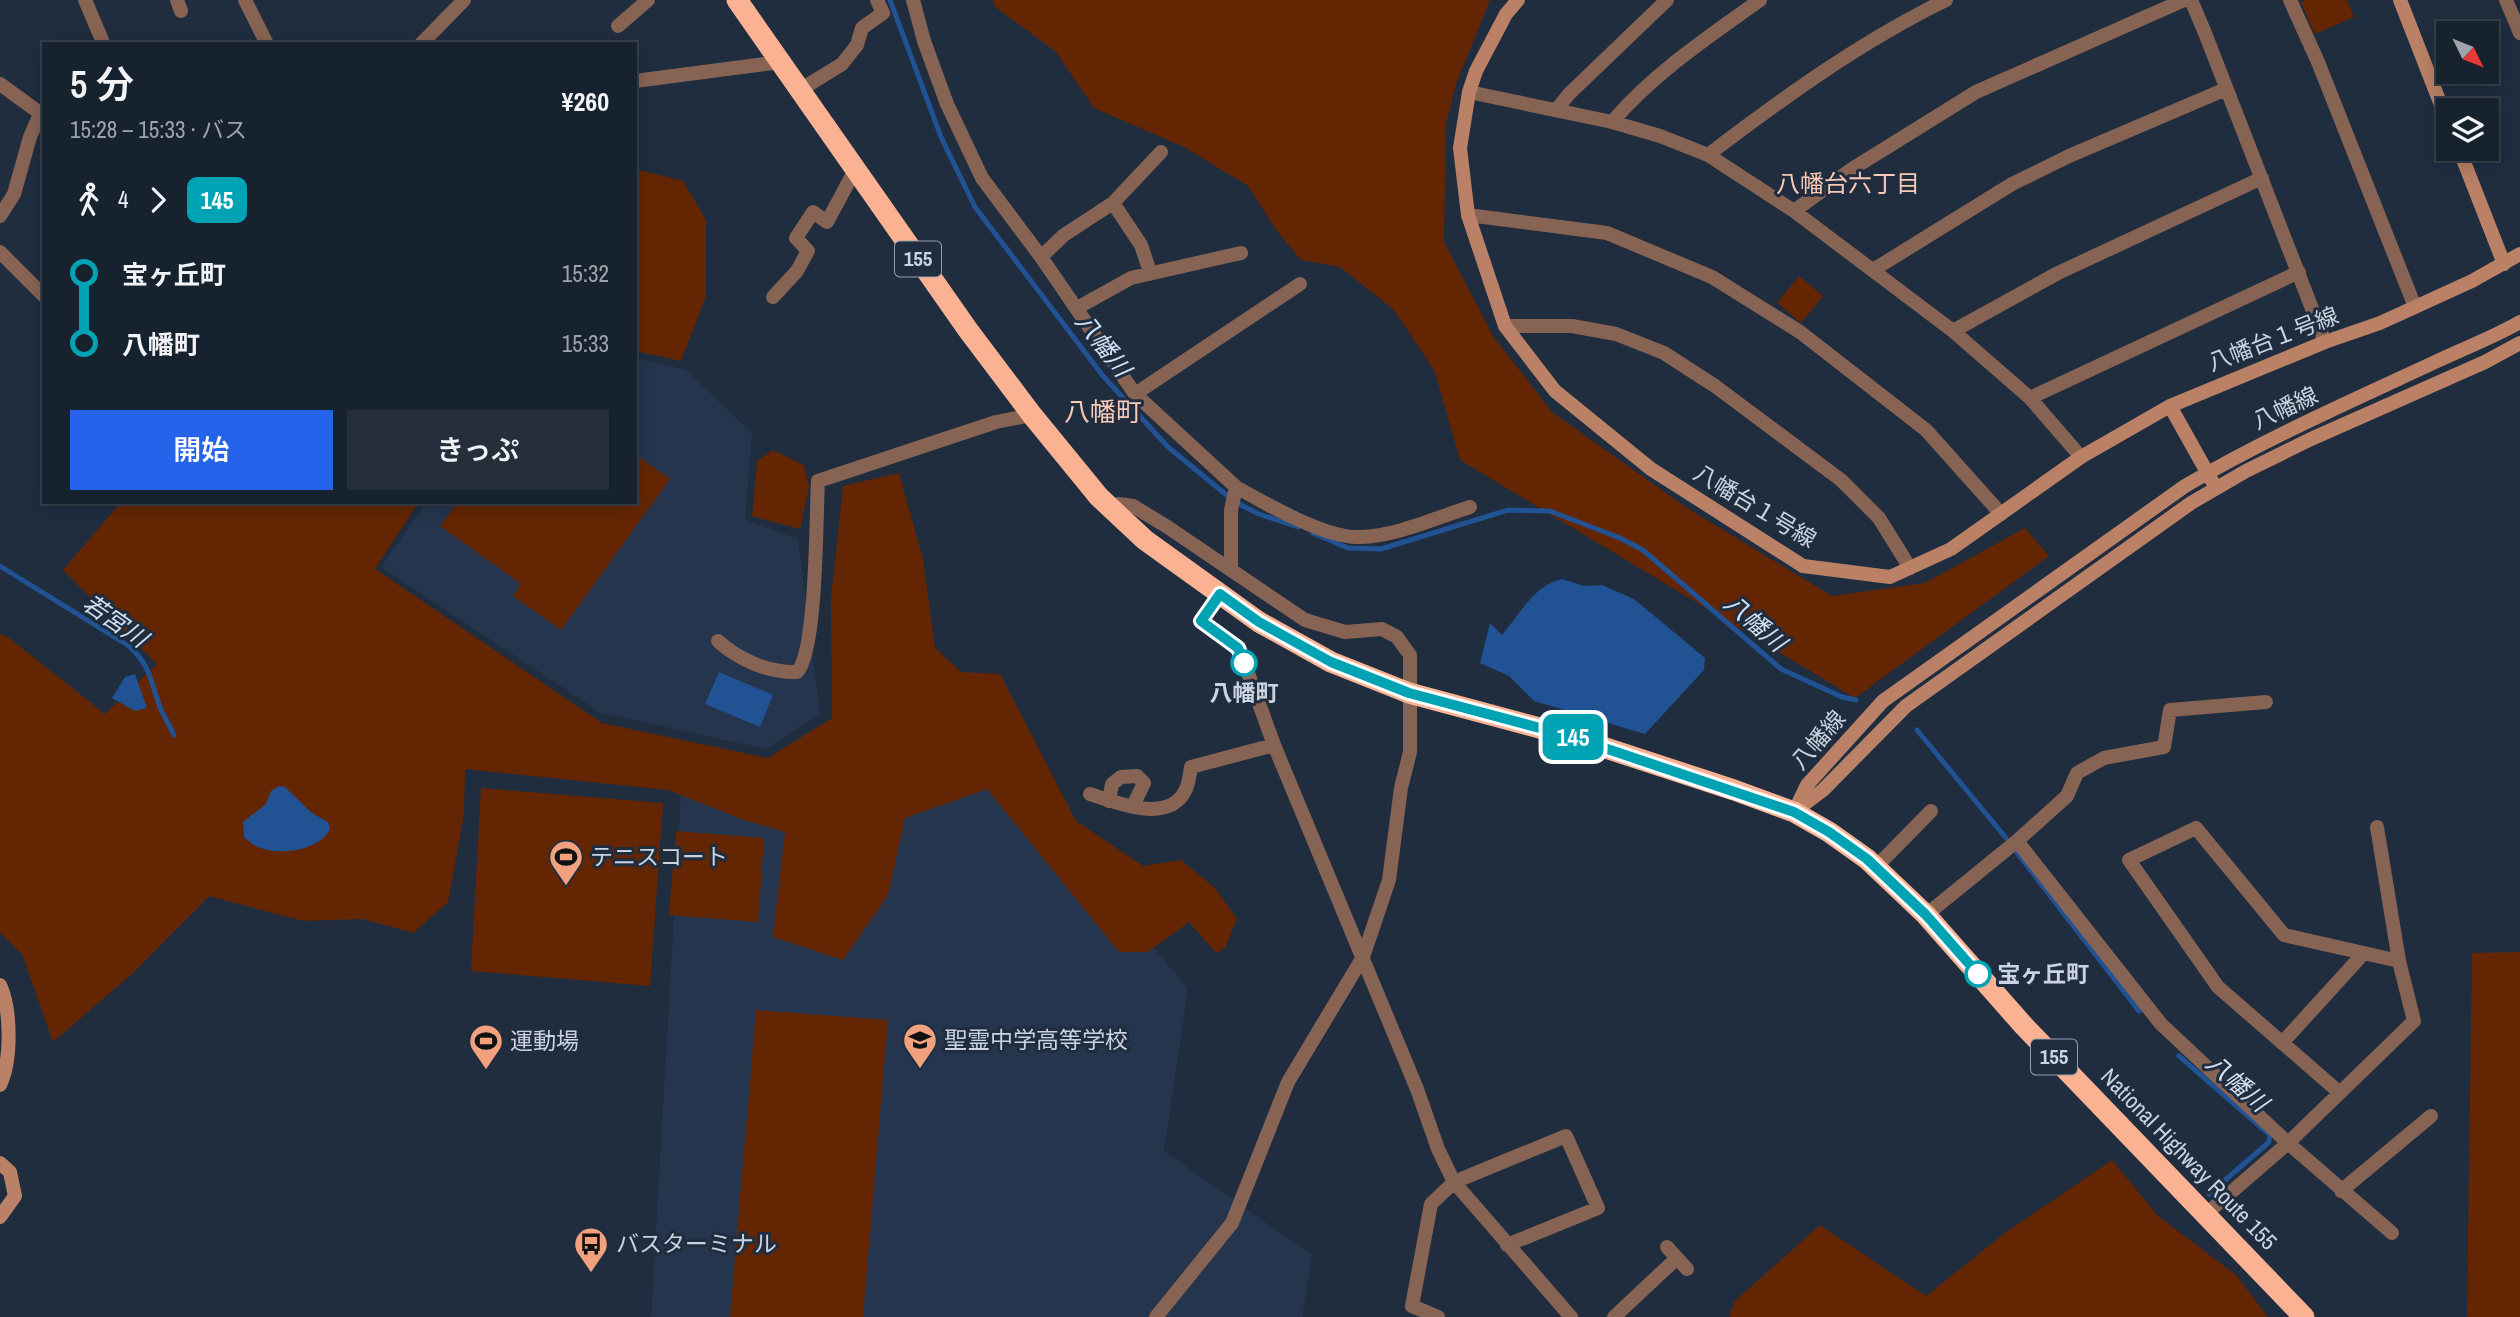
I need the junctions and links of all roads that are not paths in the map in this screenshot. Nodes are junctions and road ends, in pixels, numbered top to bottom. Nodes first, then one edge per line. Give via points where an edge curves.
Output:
1 (85, 0) edge
2 (246, 0) edge
3 (464, 0) edge
4 (648, 0) edge
5 (737, 0) edge
6 (913, 0) edge
7 (1518, 0) edge
8 (1667, 0) edge
9 (1759, 0) edge
10 (1945, 0) edge
11 (2185, 0) edge
12 (2191, 0) edge
13 (2290, 0) edge
14 (2400, 0) edge
15 (2506, 0) edge
16 (882, 1) edge
17 (618, 26) dead end
18 (2520, 33) edge
19 (102, 40) dead end
20 (266, 42) edge
21 (423, 42) edge
22 (780, 62) junction
23 (637, 81) edge
24 (0, 84) edge
25 (2226, 89) junction
26 (800, 90) junction
27 (1469, 92) junction
28 (2438, 98) edge
29 (1557, 109) junction
30 (42, 115) edge
31 (1612, 122) junction
32 (1161, 152) dead end
33 (1707, 155) junction
34 (2464, 161) edge
35 (855, 170) junction
36 (2262, 178) junction
37 (1114, 203) junction
38 (1794, 211) junction
39 (1468, 215) junction
40 (0, 216) edge
41 (0, 252) edge
42 (1241, 253) dead end
43 (2520, 254) edge
44 (1041, 257) junction
45 (2504, 264) junction
46 (1873, 270) junction
47 (1150, 272) junction
48 (2299, 272) junction
49 (1300, 284) dead end
50 (42, 294) edge
51 (773, 297) dead end
52 (2415, 307) junction
53 (1077, 308) junction
54 (2520, 322) edge
55 (1504, 326) junction
56 (1952, 331) junction
57 (2325, 342) junction
58 (2520, 343) edge
59 (1135, 394) junction
60 (2029, 398) junction
61 (2170, 406) junction
62 (1032, 415) junction
63 (2081, 457) junction
64 (2208, 473) junction
65 (2217, 488) junction
66 (1235, 490) junction
67 (1470, 507) dead end
68 (1111, 508) junction
69 (2001, 514) junction
70 (1910, 568) junction
71 (1231, 569) junction
72 (1220, 594) junction
73 (718, 641) dead end
74 (1409, 693) junction
75 (2266, 702) dead end
76 (1275, 745) junction
77 (1090, 794) dead end
78 (1109, 801) junction
79 (1133, 806) junction
80 (1931, 811) dead end
81 (1794, 812) junction
82 (2377, 827) dead end
83 (2017, 841) junction
84 (1876, 867) junction
85 (1926, 915) junction
86 (2364, 953) junction
87 (1363, 957) junction
88 (2399, 961) junction
89 (0, 985) edge
90 (2282, 1043) junction
91 (0, 1085) edge
92 (2340, 1093) junction
93 (2431, 1116) dead end
94 (2288, 1143) junction
95 (0, 1163) edge
96 (1454, 1182) junction
97 (2341, 1191) junction
98 (2206, 1214) junction
99 (0, 1217) edge
100 (2392, 1233) dead end
101 (1507, 1245) junction
102 (1687, 1269) dead end
103 (1156, 1317) edge
104 (1438, 1317) edge
105 (1572, 1317) edge
106 (1614, 1317) edge
107 (2304, 1317) edge

1 - 19 street
2 - 20 street
3 - 21 street
4 - 17 street
5 - 22 highway, National Highway Route 155 / 155
6 - 44 street via 947,104 982,178
7 - 27 street, 八幡台１号線 via 1489,44
8 - 29 street
9 - 31 street via 1693,47
10 - 33 street via 1847,56
11 - 38 street via 1976,92
12 - 25 street
13 - 52 street
14 - 28 street
15 - 18 street
16 - 26 street via 883,13 862,28 857,46 842,64
22 - 23 street
22 - 26 highway, National Highway Route 155 / 155
24 - 30 street
25 - 36 street
25 - 46 street via 2012,184
26 - 35 highway, National Highway Route 155 / 155
27 - 29 street
27 - 39 street, 八幡台１号線 via 1460,148
29 - 31 street
30 - 40 street via 30,137 14,194
31 - 33 street
32 - 37 street
33 - 38 street
34 - 45 street
35 - 51 street via 827,222 813,212 796,238 808,251
35 - 62 highway, National Highway Route 155 / 155
36 - 48 street
36 - 56 street via 2058,273
37 - 44 street via 1064,235
37 - 47 street via 1141,245
38 - 46 street
39 - 55 street, 八幡台１号線
39 - 69 street via 1606,233 1712,277 1800,332 1926,430
41 - 50 street
42 - 47 street
43 - 45 street, 八幡台１号線
44 - 53 street
45 - 52 street, 八幡台１号線
46 - 56 street
47 - 53 street
48 - 57 street
48 - 60 street
49 - 59 street
52 - 57 street, 八幡台１号線
53 - 59 street
54 - 64 street, 八幡線 via 2309,420
55 - 70 street via 1572,326 1616,334 1664,353 1841,480 1879,518
55 - 70 street, 八幡台１号線 via 1555,391 1640,460 1803,566 1890,577
56 - 60 street
57 - 61 street, 八幡台１号線
58 - 65 street, 八幡線 via 2344,423
59 - 66 street
60 - 63 street
61 - 63 street, 八幡台１号線
61 - 64 street
62 - 68 highway, National Highway Route 155 / 155
62 - 73 street via 996,422 818,481 813,586 803,666 797,672 782,673 734,656
63 - 69 street, 八幡台１号線
64 - 65 street
64 - 81 street, 八幡線 via 1883,701 1807,785
65 - 81 street, 八幡線 via 1906,706 1823,790
66 - 67 street via 1346,537 1392,532
66 - 71 street
68 - 71 street via 1133,506
68 - 72 highway, National Highway Route 155 / 155
69 - 70 street, 八幡台１号線 via 1951,549
71 - 74 street via 1306,620 1345,632 1382,629 1397,637 1410,655
72 - 74 highway, National Highway Route 155 / 155 via 1259,622 1331,662
72 - 76 street via 1201,621 1238,648
74 - 81 highway, National Highway Route 155 / 155 via 1566,735
74 - 87 street via 1410,752 1390,880
75 - 83 street via 2170,710 2164,747 2104,758 2077,773 2067,796
76 - 79 street via 1191,767 1185,791 1174,803 1157,810
76 - 87 street
77 - 78 street
78 - 79 street
78 - 79 street via 1112,784 1122,777 1138,776 1144,783
80 - 84 street
81 - 84 highway, National Highway Route 155 / 155
82 - 88 street
83 - 85 street
83 - 94 street via 2161,1024
84 - 85 highway, National Highway Route 155 / 155
85 - 98 highway, National Highway Route 155 / 155 via 2024,1026
86 - 88 street
86 - 90 street
86 - 90 street via 2284,935 2196,828 2129,860 2218,987
87 - 96 street
87 - 103 street via 1288,1082 1232,1223
88 - 92 street via 2414,1021
89 - 91 street via 7,999 8,1054
90 - 92 street
92 - 94 street
93 - 97 street
94 - 97 street
94 - 98 street
95 - 99 street via 10,1172 15,1196
96 - 101 street
96 - 101 street via 1566,1136 1598,1208
96 - 104 street via 1431,1204 1412,1306
97 - 100 street
98 - 107 highway, National Highway Route 155 / 155
101 - 105 street
102 - 106 street via 1672,1252

